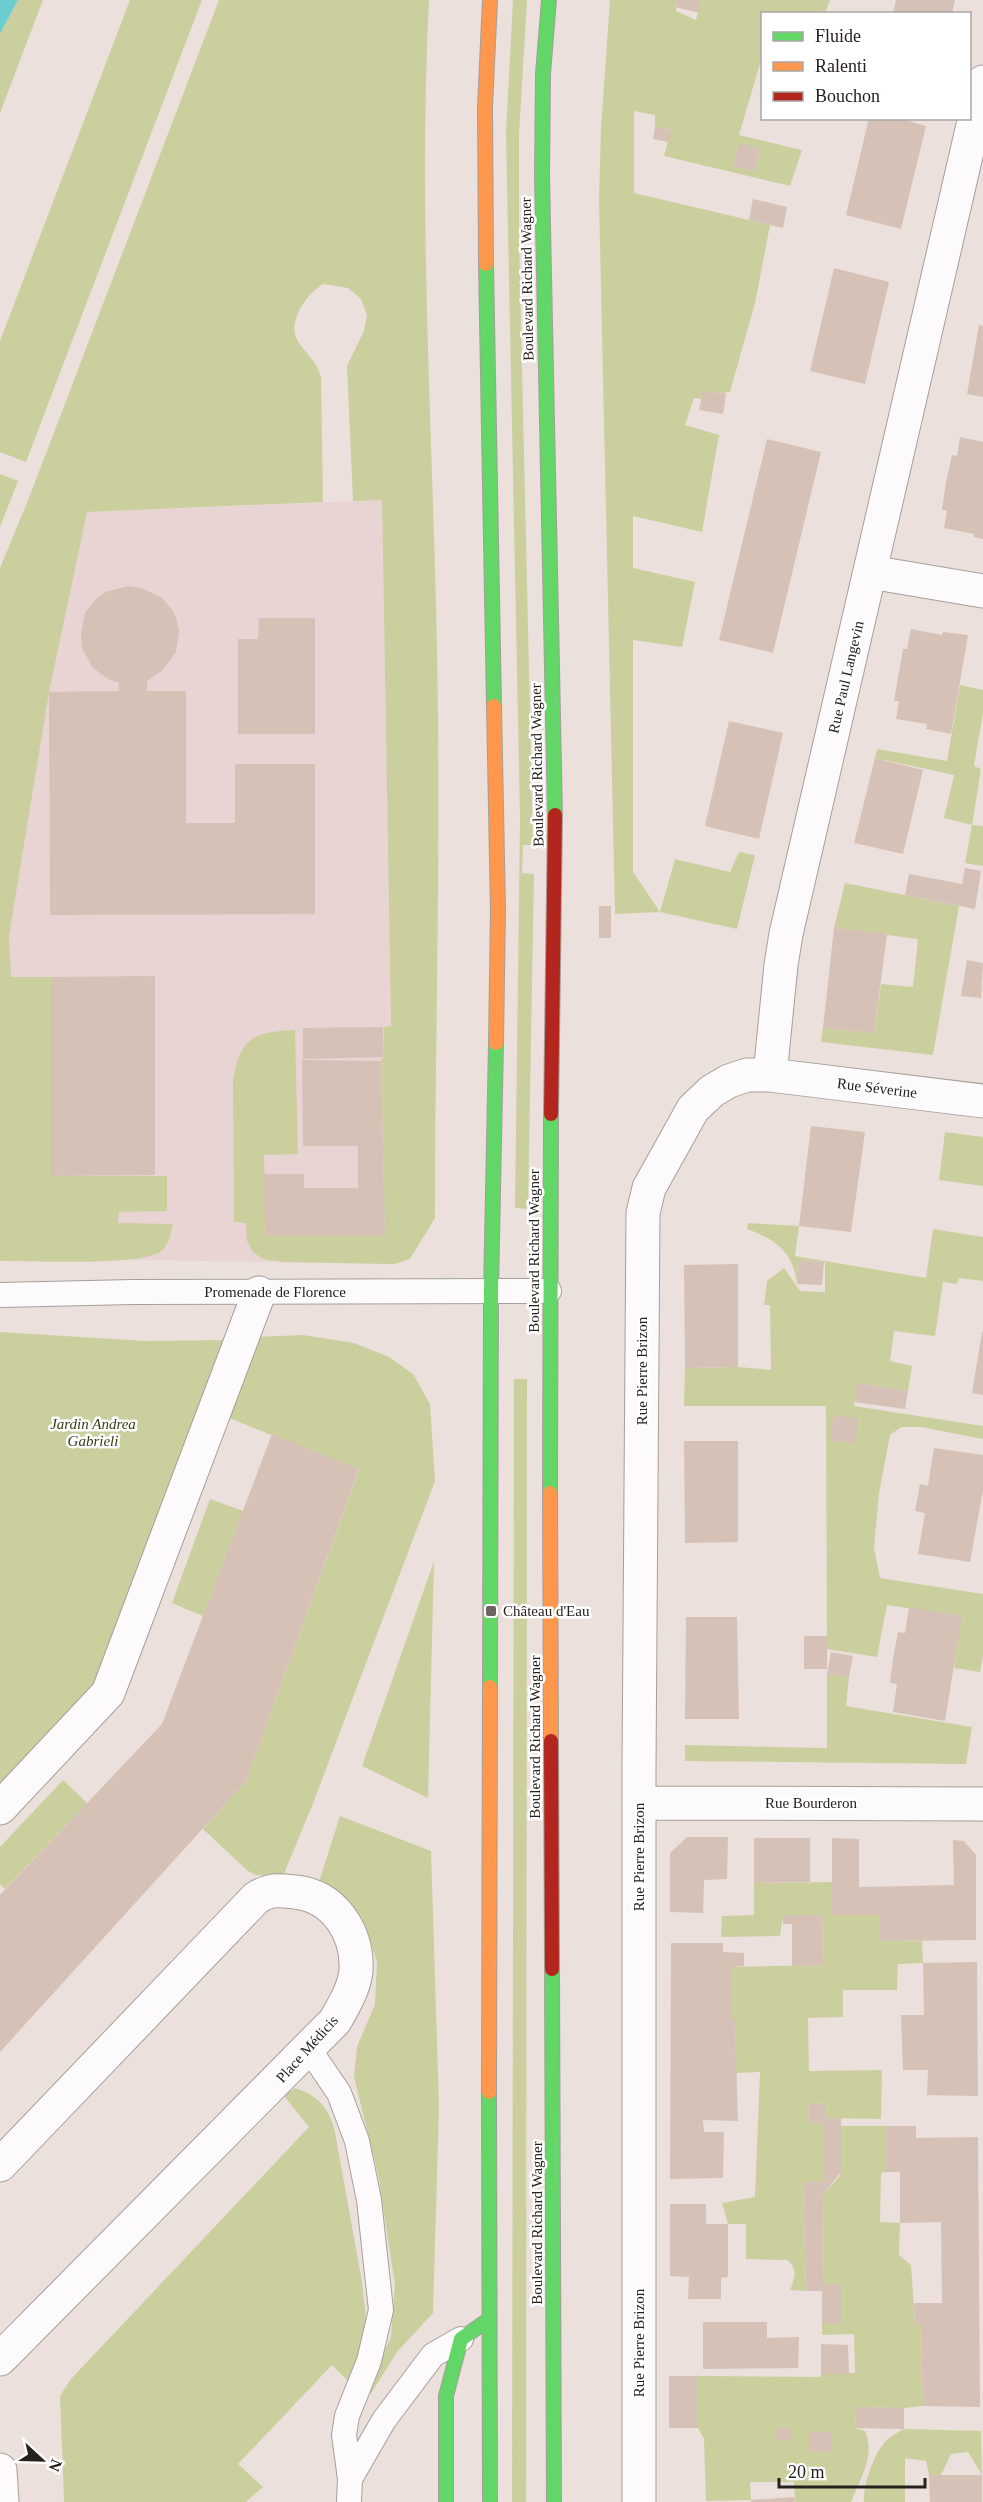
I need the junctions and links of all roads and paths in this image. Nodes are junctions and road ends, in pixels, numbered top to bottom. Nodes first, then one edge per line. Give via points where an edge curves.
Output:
1 (490, 0) edge
2 (549, 0) edge
3 (983, 82) edge
4 (870, 572) junction
5 (983, 591) edge
6 (770, 1075) junction
7 (983, 1101) edge
8 (491, 1291) junction
9 (549, 1291) junction
10 (259, 1293) junction
11 (0, 1295) edge
12 (639, 1803) junction
13 (983, 1804) edge
14 (0, 1808) edge
15 (309, 2049) junction
16 (0, 2165) edge
17 (488, 2320) junction
18 (461, 2339) junction
19 (0, 2359) edge
20 (0, 2470) edge
21 (350, 2491) edge
22 (2, 2502) edge
23 (446, 2502) edge
24 (490, 2502) edge
25 (554, 2502) edge
26 (639, 2502) edge

1 - 8 main road via 485,211 498,888
2 - 9 main road, Boulevard Richard Wagner via 543,74 542,175 555,816
3 - 4 street, Rue Paul Langevin
4 - 5 street
4 - 6 street, Rue Paul Langevin via 786,934
6 - 7 street, Rue Séverine
6 - 12 street, Rue Pierre Brizon via 747,1075 729,1081 693,1109 649,1188 643,1213
8 - 9 lane, Promenade de Florence
8 - 10 lane, Promenade de Florence
8 - 17 main road
9 - 25 main road, Boulevard Richard Wagner
10 - 11 lane, Promenade de Florence
10 - 14 street via 108,1693
12 - 13 street, Rue Bourderon
12 - 26 street, Rue Pierre Brizon
15 - 16 street, Place Médicis via 335,2021 349,1997 356,1971 354,1949 338,1912 322,1901 305,1893 267,1891
15 - 19 street, Place Médicis
15 - 21 lane via 339,2092 357,2141 369,2200 381,2310 369,2361 347,2416 344,2435
17 - 18 main road
17 - 24 main road
18 - 21 lane via 433,2355 384,2420
18 - 23 main road via 446,2396
20 - 22 street

